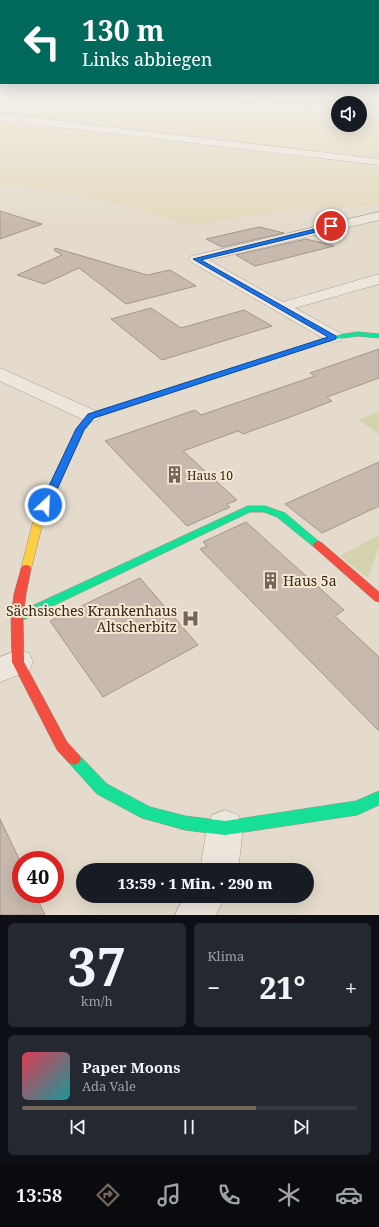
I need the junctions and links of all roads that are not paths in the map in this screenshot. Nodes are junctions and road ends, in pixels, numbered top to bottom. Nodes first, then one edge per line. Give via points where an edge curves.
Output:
1 (191, 140) edge
2 (379, 162) edge
3 (379, 216) edge
4 (379, 279) edge
5 (283, 307) junction
6 (379, 336) edge
7 (334, 337) junction
8 (0, 374) edge
9 (91, 416) junction
10 (379, 598) edge
11 (17, 618) junction
12 (9, 666) edge
13 (379, 798) edge
14 (225, 828) junction
15 (220, 863) edge
16 (201, 903) edge
17 (195, 915) edge

1 - 2 street
3 - 5 street via 196,259
4 - 5 street
5 - 7 street
6 - 7 street via 358,334
7 - 9 street
8 - 9 street
9 - 11 street via 80,429 39,518 20,594
10 - 11 street via 281,515 265,508 248,509
11 - 12 street
12 - 14 street via 62,746 102,789 147,813 185,823
13 - 14 street via 356,808
14 - 15 street
16 - 17 street

